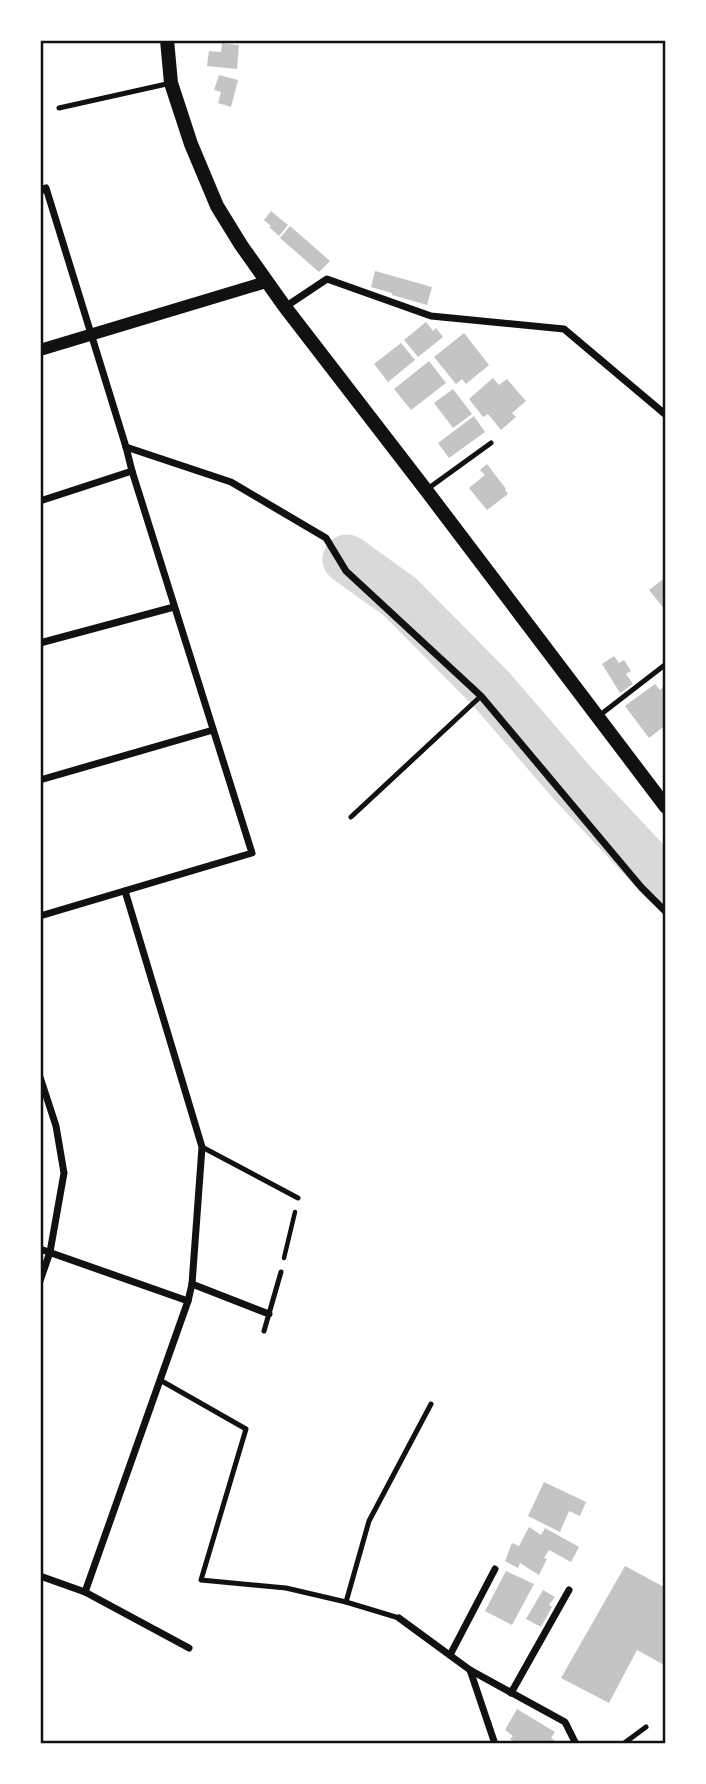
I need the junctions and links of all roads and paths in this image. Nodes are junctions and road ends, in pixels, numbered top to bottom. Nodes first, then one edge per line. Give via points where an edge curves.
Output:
1 (167, 40) edge
2 (171, 83) junction
3 (59, 108) dead end
4 (40, 191) edge
5 (266, 282) junction
6 (285, 307) junction
7 (91, 335) junction
8 (40, 351) edge
9 (666, 415) edge
10 (491, 443) dead end
11 (126, 447) junction
12 (132, 471) junction
13 (426, 490) junction
14 (40, 501) edge
15 (174, 607) junction
16 (40, 643) edge
17 (666, 664) edge
18 (481, 696) junction
19 (598, 717) junction
20 (213, 730) junction
21 (40, 779) edge
22 (666, 807) edge
23 (351, 817) dead end
24 (125, 891) junction
25 (666, 912) edge
26 (40, 916) edge
27 (40, 1077) edge
28 (202, 1147) junction
29 (298, 1198) joint
30 (40, 1249) edge
31 (50, 1252) junction
32 (281, 1272) joint
33 (40, 1281) edge
34 (192, 1284) junction
35 (188, 1301) junction
36 (269, 1314) junction
37 (264, 1331) dead end
38 (160, 1380) junction
39 (431, 1404) dead end
40 (495, 1569) dead end
41 (40, 1576) edge
42 (569, 1590) dead end
43 (85, 1592) junction
44 (346, 1602) junction
45 (400, 1618) joint
46 (189, 1648) dead end
47 (450, 1655) junction
48 (470, 1670) junction
49 (511, 1693) junction
50 (646, 1727) dead end
51 (495, 1744) edge
52 (576, 1744) edge
53 (623, 1744) edge

1 - 2 main road
2 - 3 lane
2 - 5 main road via 217,206
4 - 7 street via 46,188
5 - 6 main road
5 - 7 street
6 - 9 street via 327,279 430,316 564,329
6 - 13 main road
7 - 8 street
7 - 11 street
10 - 13 lane
11 - 12 street
11 - 18 street via 231,482 326,538 346,571
12 - 14 street
12 - 15 street
13 - 19 main road
15 - 16 street
15 - 20 street
17 - 19 lane
18 - 23 lane
18 - 25 street
19 - 22 main road
20 - 21 street
20 - 24 street via 252,853
24 - 26 street
24 - 28 street
27 - 31 street via 56,1126 64,1173
28 - 29 lane
28 - 34 street
29 - 32 path
30 - 31 street
31 - 33 street
31 - 35 street
32 - 36 lane
34 - 35 street
34 - 36 street
35 - 38 street
36 - 37 lane
38 - 43 street
38 - 44 lane via 246,1429 201,1580 286,1588
39 - 44 lane via 369,1521
40 - 47 street
41 - 43 street
42 - 49 street
43 - 46 street
44 - 45 lane
45 - 47 street
47 - 48 street
48 - 49 street
48 - 51 street
49 - 52 street via 565,1722
50 - 53 lane

